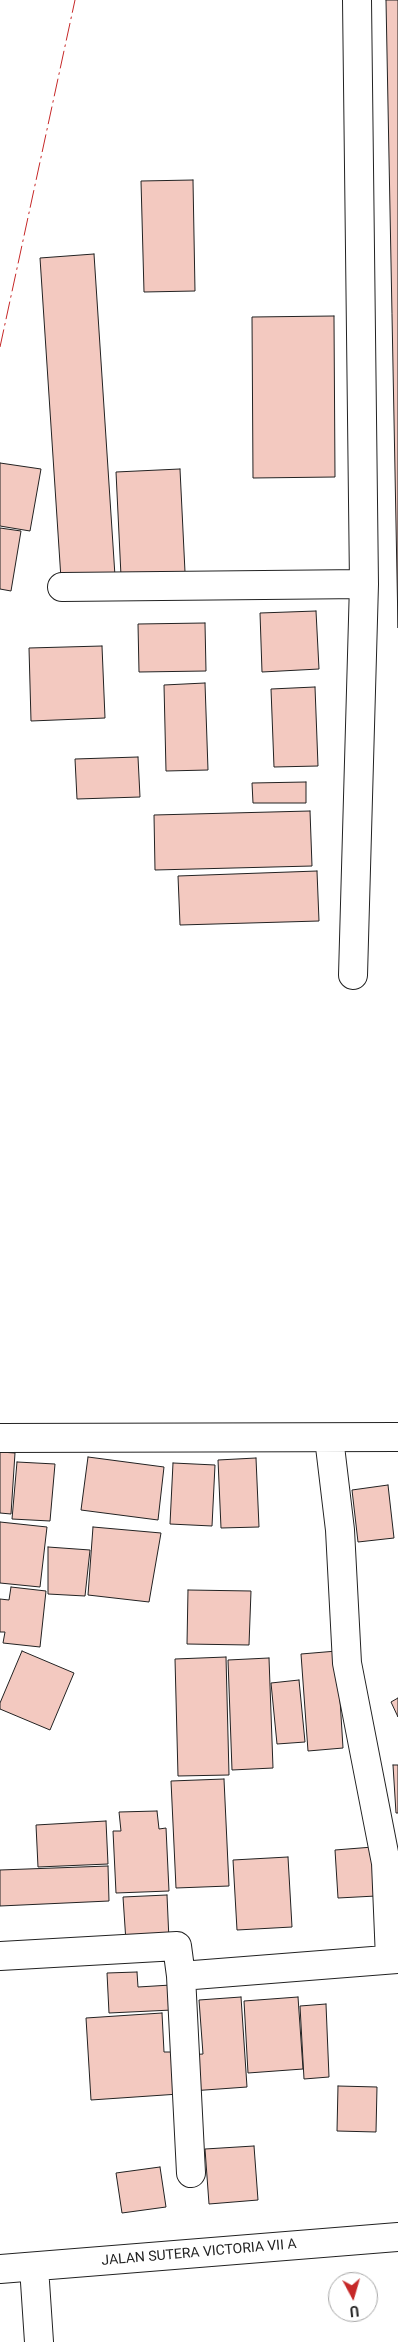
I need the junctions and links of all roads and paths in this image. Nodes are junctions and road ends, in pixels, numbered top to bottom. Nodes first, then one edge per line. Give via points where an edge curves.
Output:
1 (357, 0) edge
2 (364, 584) junction
3 (62, 587) dead end
4 (352, 975) dead end
5 (398, 1437) edge
6 (0, 1438) edge
7 (329, 1438) junction
8 (0, 1956) edge
9 (394, 1959) edge
10 (181, 1976) junction
11 (190, 2173) dead end
12 (398, 2237) edge
13 (34, 2267) junction
14 (0, 2269) edge
15 (39, 2342) edge

1 - 2 street
2 - 3 street
2 - 4 street
5 - 7 street
6 - 7 street
7 - 9 street via 340,1530 347,1663 386,1863
8 - 10 street via 177,1946
9 - 10 street
10 - 11 street
12 - 13 street, JALAN SUTERA VICTORIA VII A
13 - 14 street, JALAN SUTERA VICTORIA VII A
13 - 15 street

